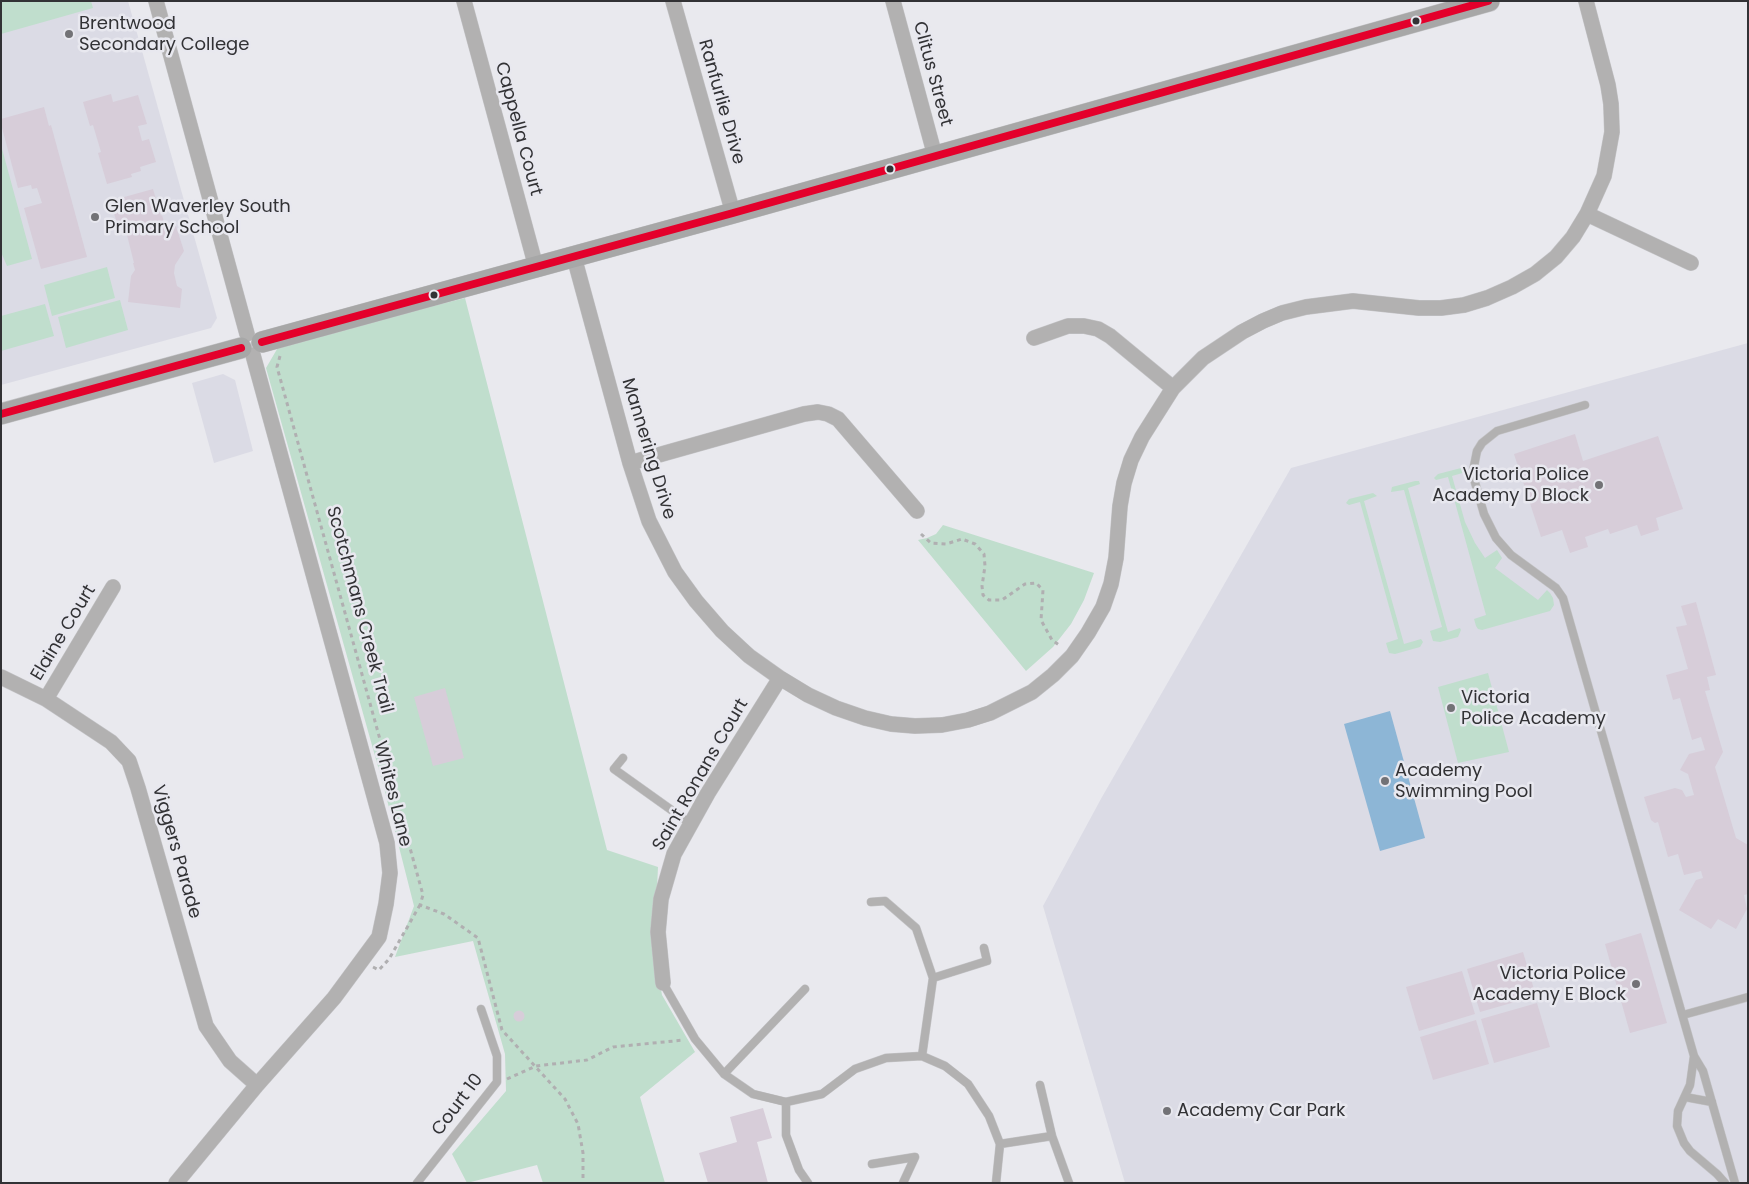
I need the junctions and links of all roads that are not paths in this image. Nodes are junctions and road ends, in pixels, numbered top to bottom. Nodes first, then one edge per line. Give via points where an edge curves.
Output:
1 (156, 1) edge
2 (464, 1) edge
3 (673, 1) edge
4 (893, 1) edge
5 (1489, 1) edge
6 (1586, 1) edge
7 (935, 156) junction
8 (733, 213) junction
9 (1588, 214) junction
10 (574, 257) junction
11 (1691, 263) dead end
12 (536, 267) junction
13 (1034, 338) dead end
14 (256, 344) junction
15 (1173, 388) junction
16 (1585, 405) dead end
17 (1, 414) edge
18 (630, 463) junction
19 (917, 511) dead end
20 (113, 587) dead end
21 (1, 677) edge
22 (780, 678) junction
23 (46, 699) junction
24 (623, 758) dead end
25 (691, 824) junction
26 (871, 902) dead end
27 (984, 948) dead end
28 (934, 978) junction
29 (663, 983) joint
30 (804, 989) dead end
31 (1748, 997) edge
32 (481, 1009) dead end
33 (1683, 1016) junction
34 (922, 1056) junction
35 (1694, 1056) junction
36 (724, 1074) junction
37 (257, 1085) junction
38 (1040, 1085) dead end
39 (1685, 1096) junction
40 (786, 1102) junction
41 (1712, 1102) junction
42 (1052, 1136) junction
43 (1000, 1144) junction
44 (872, 1164) dead end
45 (176, 1183) edge
46 (417, 1183) edge
47 (808, 1183) edge
48 (903, 1183) edge
49 (996, 1183) edge
50 (1069, 1183) edge
51 (1724, 1183) edge
52 (1735, 1183) edge

1 - 14 street, Whites Lane
2 - 12 street, Cappella Court
3 - 8 street, Ranfurlie Drive
4 - 7 street, Clitus Street
5 - 7 street
6 - 9 street, Mannering Drive via 1608,84 1612,132 1604,176
7 - 8 street
8 - 10 street
9 - 11 street
9 - 15 street, Mannering Drive via 1556,257 1535,274 1487,298 1441,308 1353,301 1282,313 1221,345
10 - 12 street
10 - 18 street, Mannering Drive
12 - 14 street
13 - 15 street via 1068,326 1098,329
14 - 17 street
14 - 37 street, Whites Lane via 387,843 390,873 379,938 334,998
15 - 22 street, Mannering Drive via 1142,437 1124,483 1116,558 1103,608 1072,656 1032,692 990,714 942,725 915,726 891,724 836,708
16 - 33 lane via 1497,431 1477,451 1474,479 1484,514 1496,538 1511,555 1556,588 1563,598
18 - 19 street via 818,412 838,419
18 - 22 street, Mannering Drive via 649,521 674,572 722,631
20 - 23 street, Elaine Court
21 - 23 street, Viggers Parade
22 - 25 street, Saint Ronans Court
23 - 37 street, Viggers Parade via 111,742 129,761 206,1026 230,1061
24 - 25 lane via 614,769
25 - 29 street, Saint Ronans Court via 674,854 661,899 658,932
26 - 28 lane via 885,901 916,928
27 - 28 lane via 987,961
28 - 34 lane
29 - 36 lane via 695,1039
30 - 36 lane
31 - 33 lane
32 - 46 lane, Court 10 via 497,1056 497,1082
33 - 35 lane
34 - 40 lane via 886,1058 855,1069 822,1094
34 - 43 lane via 945,1066 968,1084 989,1116
35 - 39 lane
35 - 41 lane via 1703,1071
36 - 40 lane via 753,1094
37 - 45 street, Whites Lane
38 - 42 lane
39 - 41 lane
39 - 51 lane via 1676,1118 1679,1134 1690,1151
40 - 47 lane via 786,1135 799,1170
41 - 52 lane
42 - 43 lane
42 - 50 lane
43 - 49 lane
44 - 48 lane via 915,1156

